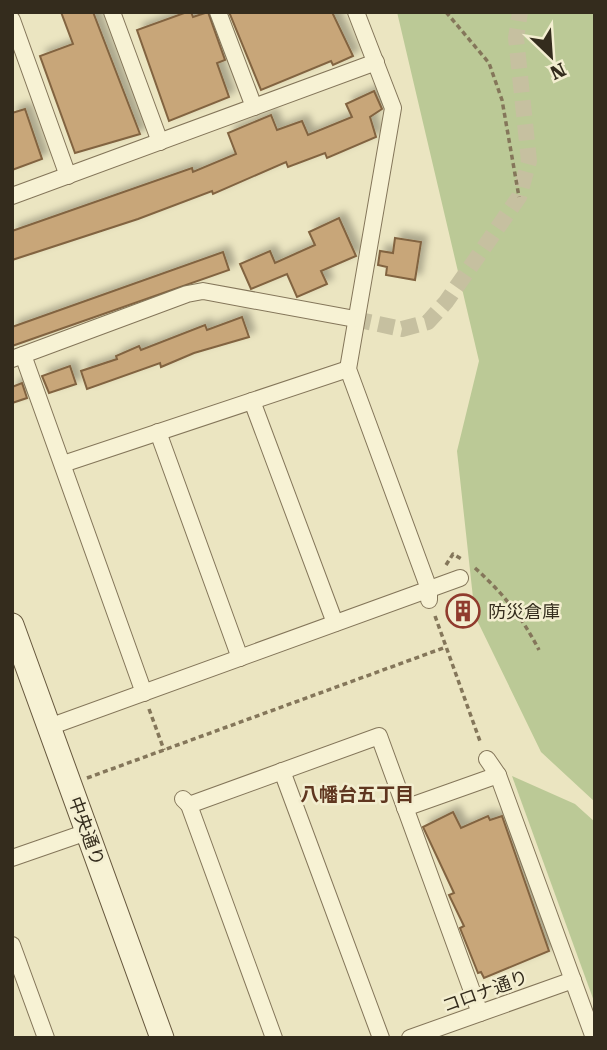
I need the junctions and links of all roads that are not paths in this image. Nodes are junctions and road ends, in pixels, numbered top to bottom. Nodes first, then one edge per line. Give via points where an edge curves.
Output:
1 (112, 12) edge
2 (218, 12) edge
3 (356, 12) edge
4 (12, 20) edge
5 (376, 62) junction
6 (254, 107) junction
7 (160, 142) junction
8 (68, 176) junction
9 (12, 196) edge
10 (355, 319) junction
11 (18, 357) edge
12 (348, 369) junction
13 (252, 401) junction
14 (158, 432) junction
15 (64, 464) junction
16 (460, 579) dead end
17 (429, 594) junction
18 (335, 624) junction
19 (12, 625) edge
20 (240, 658) junction
21 (144, 693) junction
22 (49, 727) junction
23 (487, 759) road end
24 (282, 771) junction
25 (498, 775) junction
26 (405, 808) junction
27 (87, 832) junction
28 (12, 858) edge
29 (12, 945) edge
30 (573, 980) junction
31 (480, 1013) junction
32 (46, 1038) edge
33 (162, 1038) edge
34 (274, 1038) edge
35 (381, 1038) edge
36 (410, 1038) edge
37 (594, 1038) edge

1 - 7 street
2 - 6 street
3 - 5 street
4 - 8 street
5 - 6 street
5 - 10 street via 393,108
6 - 7 street
7 - 8 street
8 - 9 street
10 - 11 street via 203,291
10 - 12 street
11 - 15 street
12 - 13 street
12 - 17 street
13 - 14 street
13 - 18 street
14 - 15 street
14 - 20 street
15 - 21 street
16 - 17 street
17 - 18 street
18 - 20 street
19 - 22 street, 中央通り
20 - 21 street
21 - 22 street
22 - 27 street, 中央通り
23 - 25 street
24 - 26 street via 379,736
24 - 34 street via 186,802
24 - 35 street
25 - 26 street
25 - 30 street
26 - 31 street
27 - 28 street
27 - 33 street, 中央通り
29 - 32 street
30 - 31 street, コロナ通り
30 - 37 street
31 - 36 street, コロナ通り

